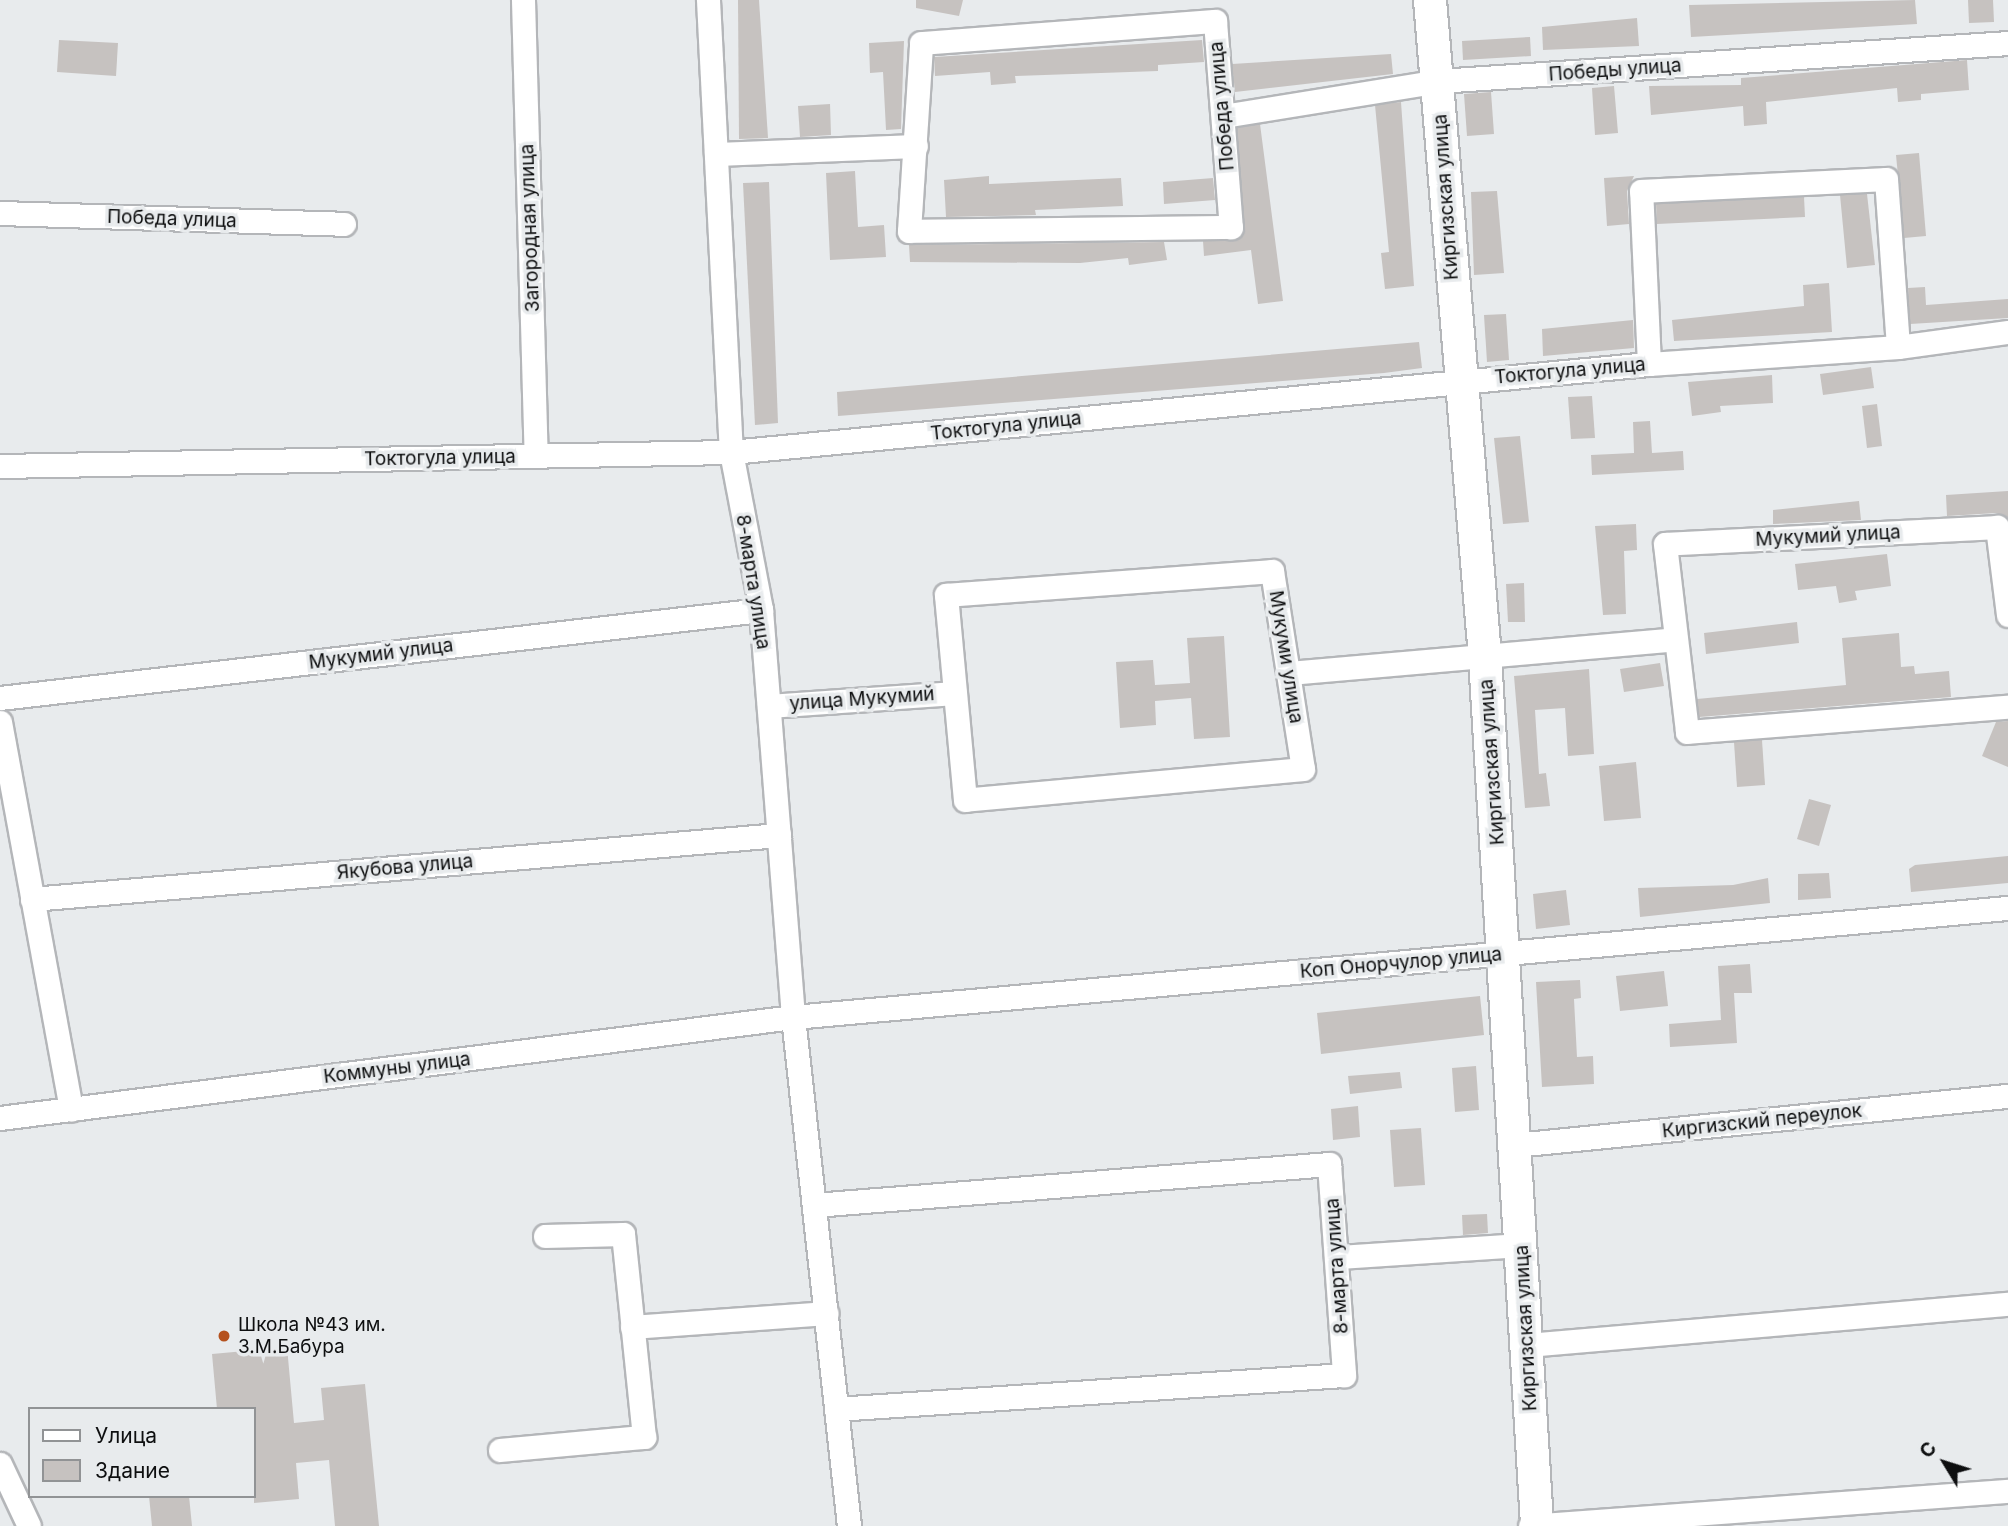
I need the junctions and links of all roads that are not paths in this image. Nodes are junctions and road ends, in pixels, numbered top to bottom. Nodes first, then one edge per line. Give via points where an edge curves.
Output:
1 (523, 0) edge
2 (708, 0) edge
3 (1430, 0) edge
4 (2008, 43) edge
5 (1438, 81) junction
6 (1223, 116) junction
7 (916, 146) junction
8 (716, 154) junction
9 (0, 213) edge
10 (344, 224) dead end
11 (2008, 331) edge
12 (1898, 347) junction
13 (1649, 364) junction
14 (1459, 382) junction
15 (731, 452) junction
16 (536, 456) junction
17 (0, 466) edge
18 (2008, 607) edge
19 (761, 610) junction
20 (1676, 639) junction
21 (1485, 657) junction
22 (1289, 673) junction
23 (955, 692) junction
24 (0, 698) edge
25 (769, 706) junction
26 (2008, 707) edge
27 (0, 722) edge
28 (779, 835) junction
29 (32, 899) junction
30 (2008, 908) edge
31 (1504, 953) junction
32 (793, 1017) junction
33 (2008, 1096) edge
34 (71, 1110) junction
35 (0, 1118) edge
36 (1515, 1145) junction
37 (814, 1205) junction
38 (545, 1237) dead end
39 (1521, 1245) junction
40 (1339, 1257) junction
41 (2008, 1304) edge
42 (826, 1313) junction
43 (632, 1327) junction
44 (1527, 1345) junction
45 (836, 1409) junction
46 (500, 1450) dead end
47 (0, 1465) edge
48 (2008, 1491) edge
49 (29, 1526) edge
50 (849, 1526) edge
51 (1530, 1526) edge
52 (1537, 1526) edge

1 - 16 street, Загородная улица
2 - 8 street, 8-марта улица
3 - 5 street, Киргизская улица
4 - 5 street, Победы улица
5 - 6 street, Победы улица
5 - 14 street, Киргизская улица
6 - 7 street, Победа улица via 1215,21 921,43
6 - 7 street, Победа улица via 1231,227 909,231
7 - 8 street
8 - 15 street, 8-марта улица
9 - 10 street, Победа улица
11 - 12 street, Токтогула улица
12 - 13 street, Токтогула улица
12 - 13 street via 1886,179 1641,191
13 - 14 street, Токтогула улица
14 - 15 street, Токтогула улица
14 - 21 street, Киргизская улица
15 - 16 street, Токтогула улица
15 - 19 street, 8-марта улица
16 - 17 street, Токтогула улица
18 - 20 street, Мукумий улица via 1997,527 1665,544
19 - 24 street, Мукумий улица
19 - 25 street, 8-марта улица
20 - 21 street
20 - 26 street, Мукумий улица via 1687,733
21 - 22 street
21 - 31 street, Киргизская улица
22 - 23 street, Мукуми улица via 1272,571 946,595
22 - 23 street, Мукуми улица via 1303,769 965,800
23 - 25 street, улица Мукумий
25 - 28 street, 8-марта улица
27 - 29 street
28 - 29 street, Якубова улица
28 - 32 street, 8-марта улица
29 - 34 street
30 - 31 street, Коп Онорчулор улица
31 - 32 street, Коп Онорчулор улица
31 - 36 street, Киргизская улица
32 - 34 street, Коммуны улица
32 - 37 street, 8-марта улица
33 - 36 street, Киргизский переулок
34 - 35 street, Коммуны улица
36 - 39 street, Киргизская улица
37 - 40 street, 8-марта улица via 1329,1164
37 - 42 street, 8-марта улица
38 - 43 street via 623,1234
39 - 40 street
39 - 44 street, Киргизская улица
40 - 45 street, 8-марта улица via 1344,1375
41 - 44 street
42 - 43 street
42 - 45 street, 8-марта улица
43 - 46 street via 644,1437
44 - 52 street, Киргизская улица
45 - 50 street, 8-марта улица
47 - 49 street
48 - 52 street
51 - 52 street

